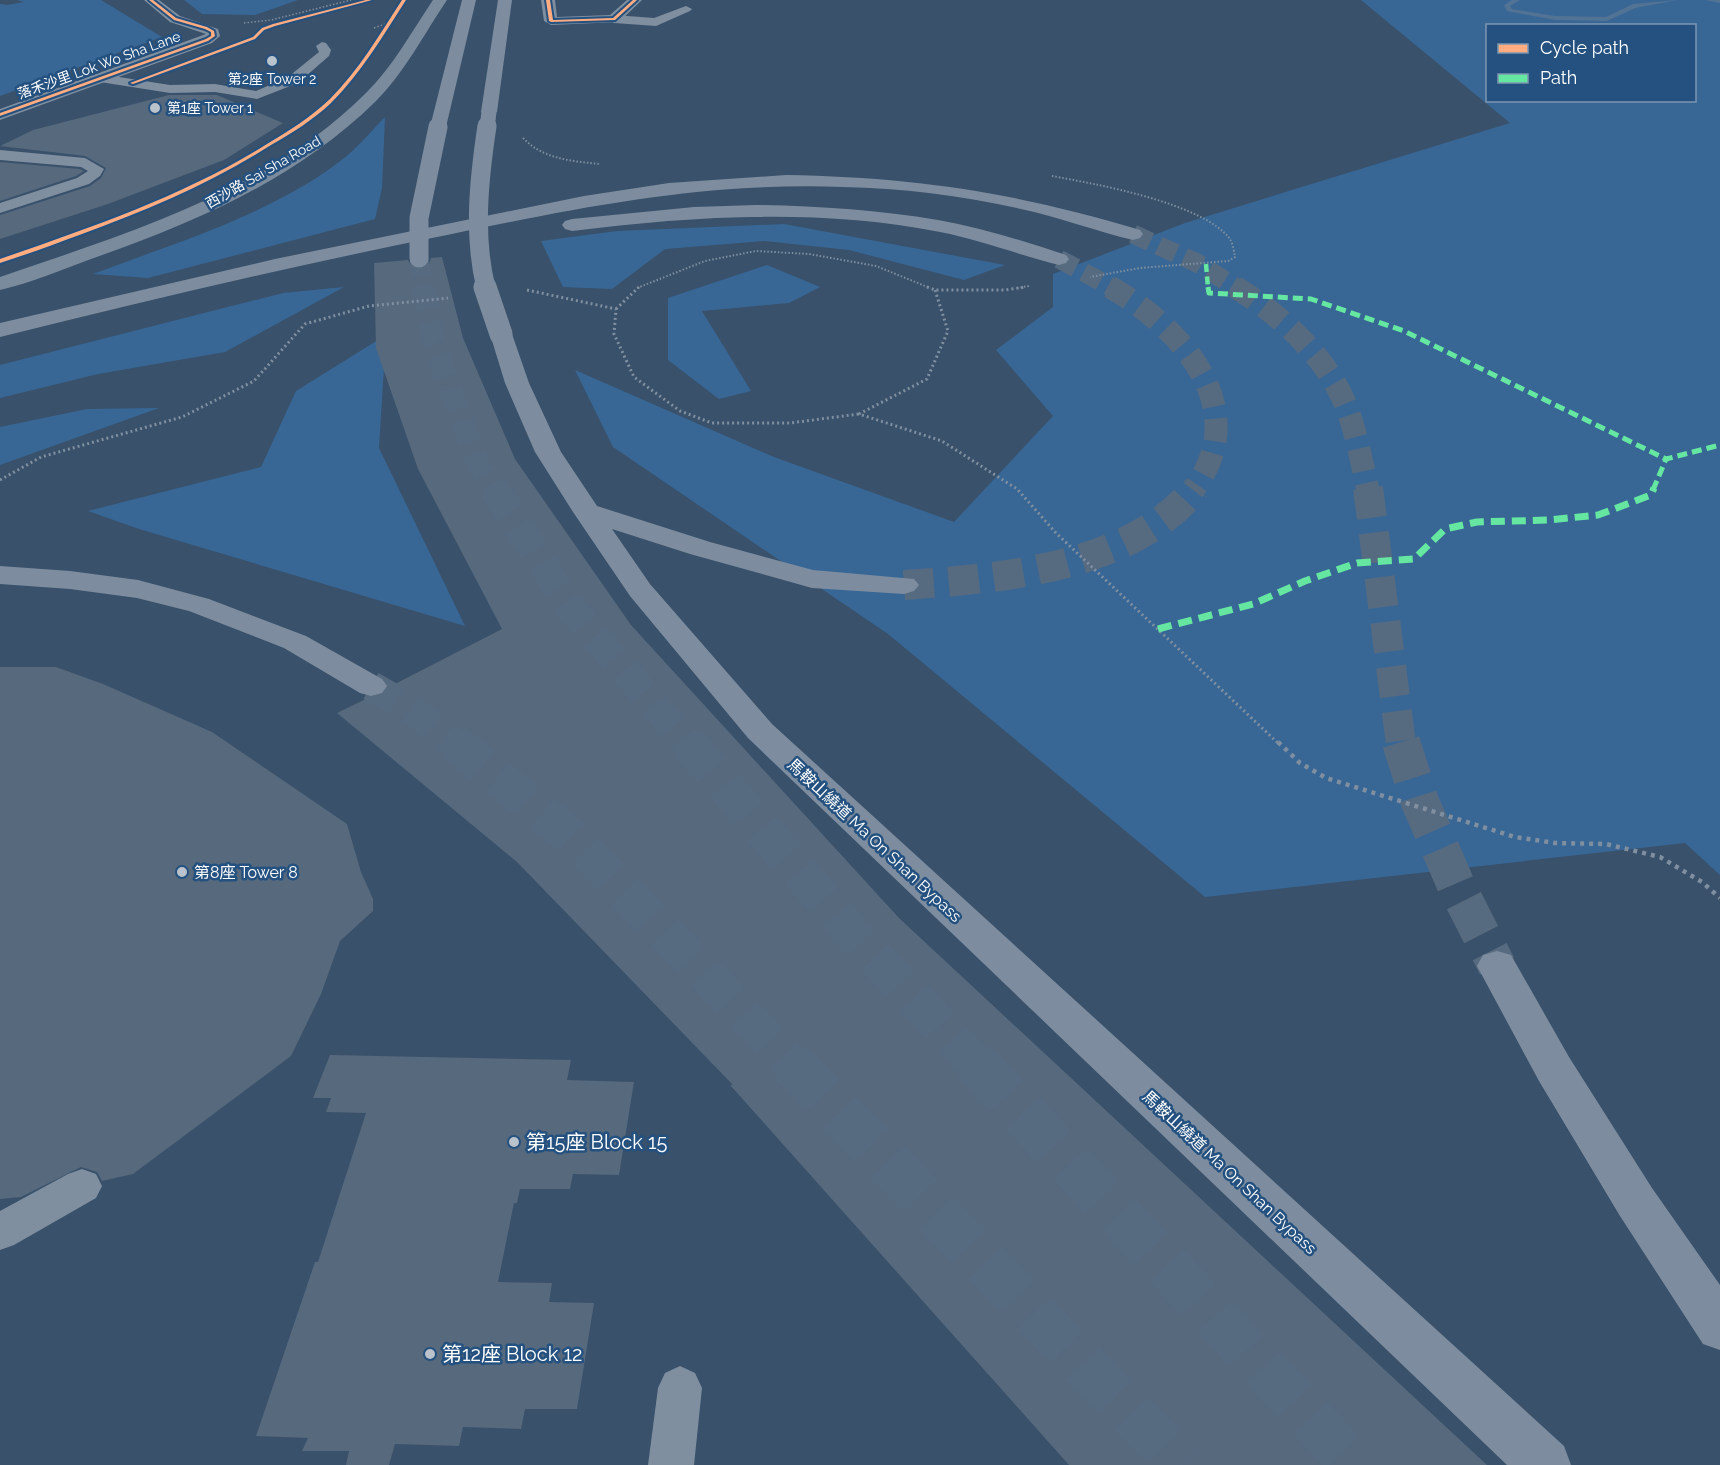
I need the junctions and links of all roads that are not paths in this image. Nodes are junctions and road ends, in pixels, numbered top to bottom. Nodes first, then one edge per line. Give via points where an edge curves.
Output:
1 (151, 0) edge
2 (440, 0) edge
3 (469, 0) edge
4 (505, 0) edge
5 (548, 0) edge
6 (635, 0) edge
7 (686, 9) dead end
8 (614, 19) junction
9 (322, 46) dead end
10 (100, 78) junction
11 (257, 95) junction
12 (246, 112) dead end
13 (0, 115) edge
14 (0, 155) edge
15 (0, 208) edge
16 (1133, 234) tunnel mouth
17 (420, 258) tunnel mouth
18 (1059, 259) tunnel mouth
19 (0, 284) edge
20 (0, 330) edge
21 (0, 346) edge
22 (587, 512) junction
23 (0, 575) edge
24 (904, 585) tunnel mouth
25 (371, 686) tunnel mouth
26 (1497, 966) tunnel mouth
27 (82, 1186) dead end
28 (0, 1232) edge
29 (1720, 1327) edge
30 (680, 1388) dead end
31 (671, 1465) edge
32 (1545, 1465) edge

1 - 10 street, 落禾沙里 Lok Wo Sha Lane via 175,19 211,30 213,36
2 - 19 main road, 西沙路 Sai Sha Road via 378,90 336,129 303,152 188,214
3 - 17 main road, bridge via 419,218
4 - 22 main road, 馬鞍山繞道 Ma On Shan Bypass, bridge via 479,174 479,252 517,383 548,452
5 - 8 street via 551,21
6 - 8 street
7 - 8 lane via 652,25
9 - 11 lane via 325,53 301,75
10 - 11 lane via 164,88 215,88
10 - 13 street, 落禾沙里 Lok Wo Sha Lane
11 - 12 lane
14 - 15 lane via 85,163 96,168 83,181
16 - 20 main road via 1029,204 917,186 817,180 694,186 605,198 364,245
18 - 21 main road via 956,229 845,214 745,211 636,218 480,239
22 - 24 main road via 812,579
22 - 32 main road, 馬鞍山繞道 Ma On Shan Bypass via 640,590 760,731
23 - 25 main road via 70,579 138,589 199,605 295,642
26 - 29 main road via 1585,1120
27 - 28 lane
30 - 31 lane

